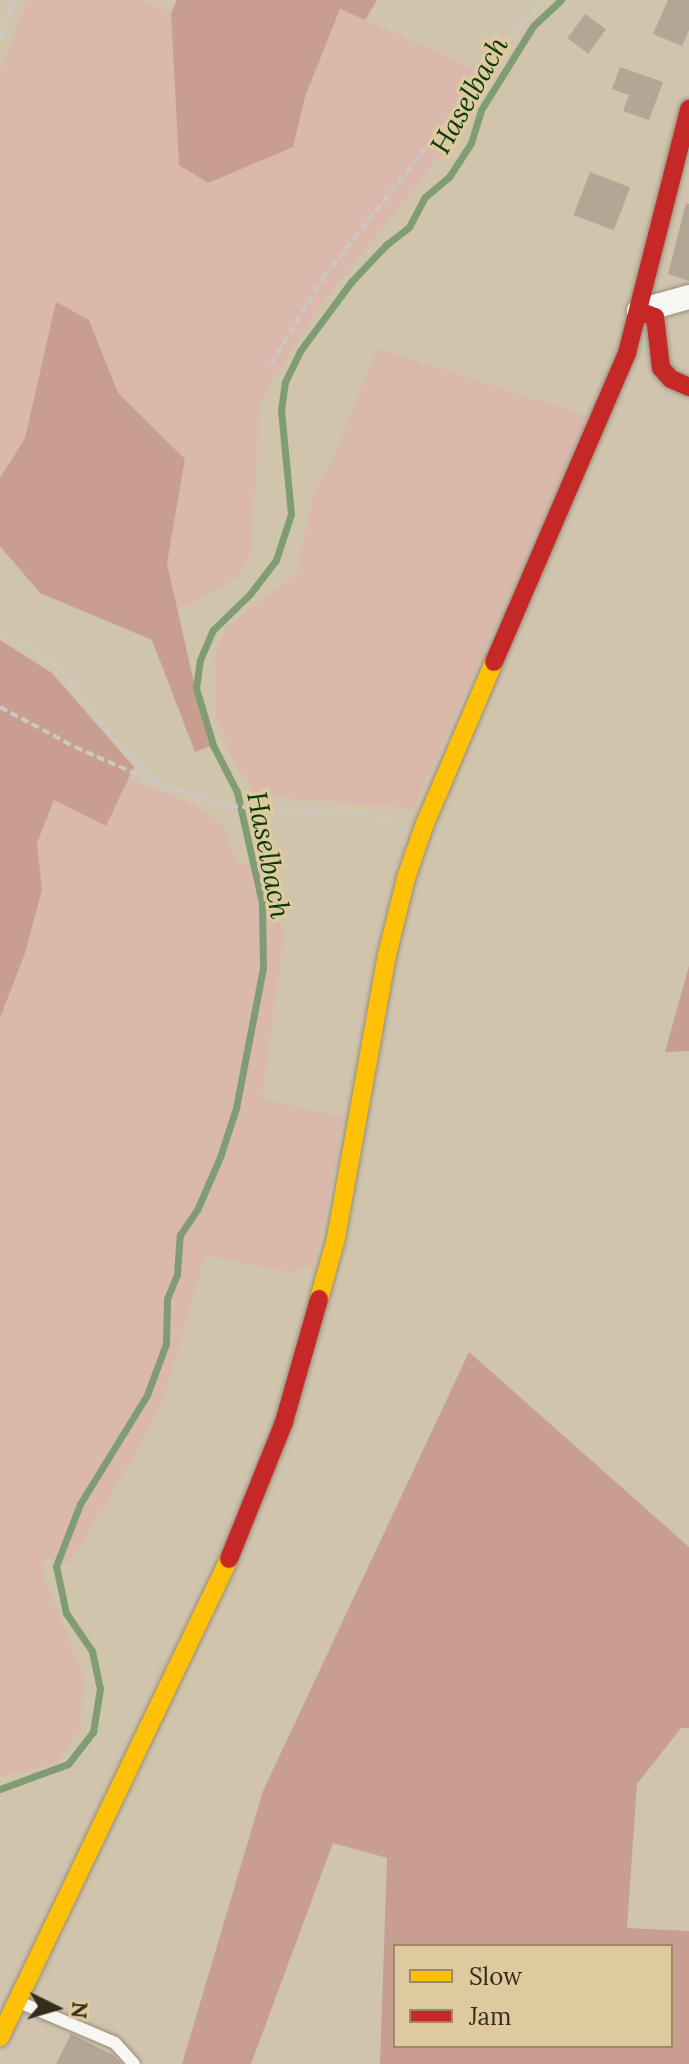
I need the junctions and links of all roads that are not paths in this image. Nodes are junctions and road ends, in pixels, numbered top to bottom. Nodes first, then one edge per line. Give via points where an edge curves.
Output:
1 (689, 109) edge
2 (689, 297) edge
3 (639, 311) junction
4 (689, 387) edge
5 (17, 2001) junction
6 (0, 2037) edge
7 (134, 2064) edge

1 - 3 street
2 - 3 street
3 - 4 street via 655,317 661,368
3 - 5 street via 600,421 424,826 387,955 336,1238 284,1422 243,1530
5 - 6 street
5 - 7 lane via 115,2043

